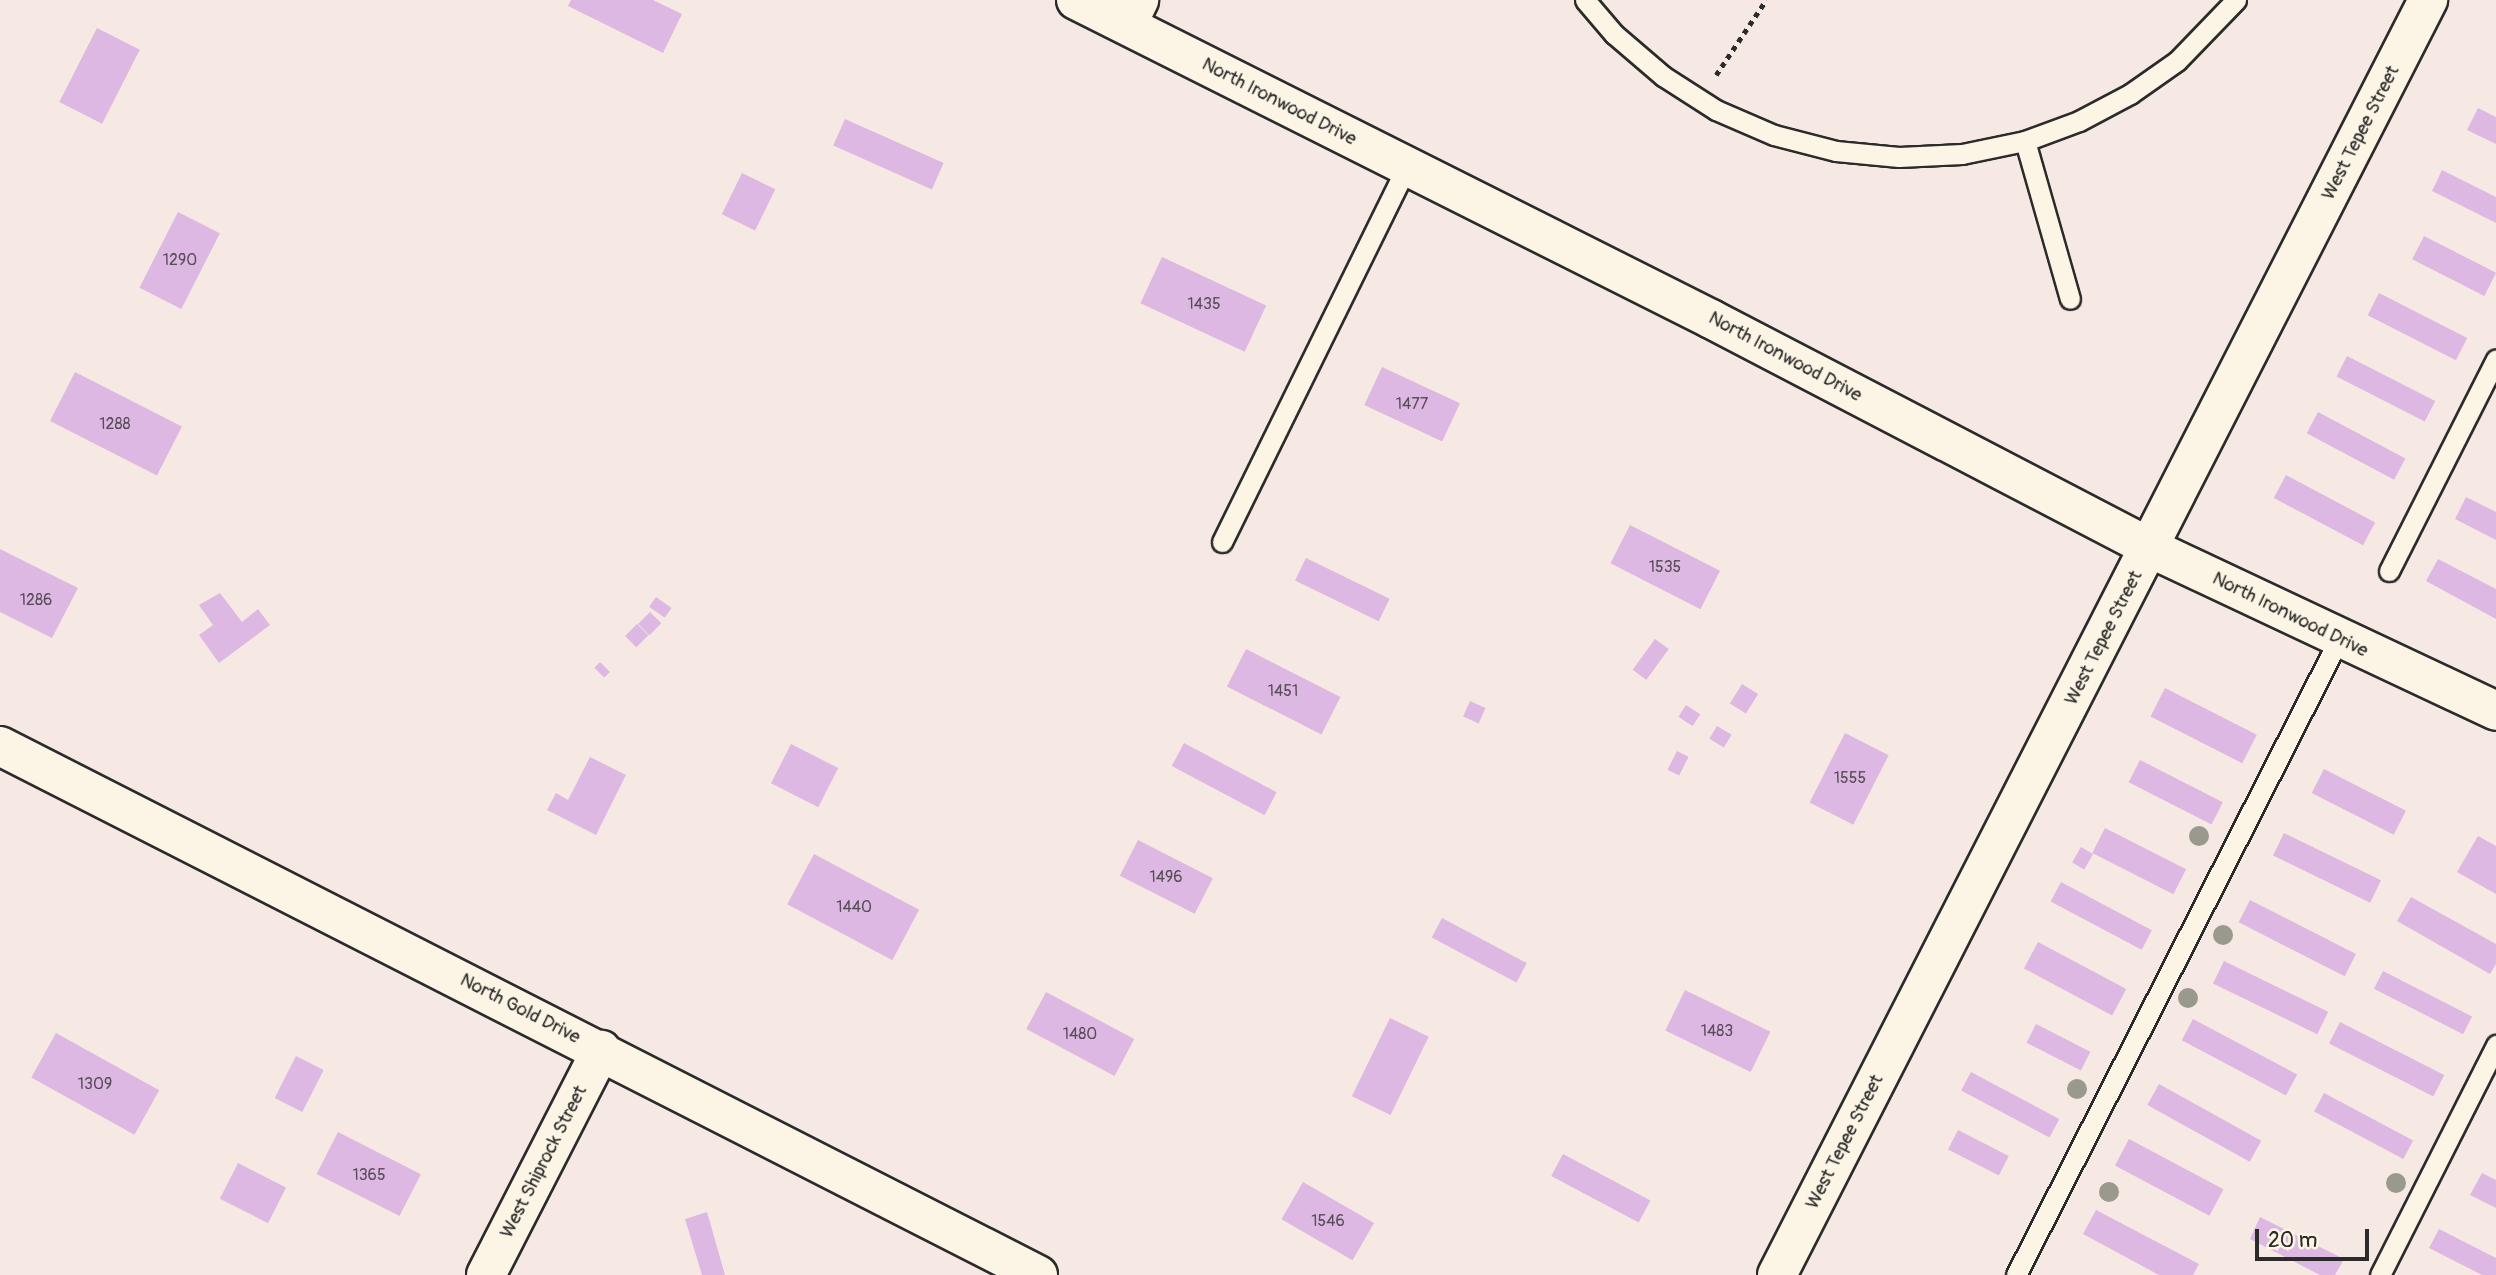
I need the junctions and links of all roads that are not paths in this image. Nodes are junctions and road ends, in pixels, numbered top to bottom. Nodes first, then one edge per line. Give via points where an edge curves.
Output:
1 (1076, 0) edge
2 (1585, 0) edge
3 (2236, 0) edge
4 (2428, 0) edge
5 (1133, 13) edge
6 (2025, 141) junction
7 (1407, 166) junction
8 (2070, 299) dead end
9 (2496, 359) edge
10 (1222, 542) dead end
11 (2150, 548) junction
12 (2389, 571) dead end
13 (2339, 639) junction
14 (2496, 711) edge
15 (0, 746) edge
16 (2496, 1045) edge
17 (601, 1050) junction
18 (486, 1275) edge
19 (1038, 1275) edge
20 (1777, 1275) edge
21 (2016, 1275) edge
22 (2380, 1275) edge

1 - 5 street, North Ironwood Drive
2 - 6 lane via 1624,43 1699,99 1774,135 1836,150 1899,157 1962,154
3 - 6 lane via 2177,61 2130,94 2079,121
4 - 11 street, West Tepee Street
5 - 7 street, North Ironwood Drive
6 - 8 lane
7 - 10 lane
7 - 11 street, North Ironwood Drive
9 - 12 lane
11 - 13 street, North Ironwood Drive
11 - 20 street, West Tepee Street
13 - 14 street, North Ironwood Drive
13 - 21 lane
15 - 17 street, North Gold Drive
16 - 22 lane
17 - 18 street, West Shiprock Street
17 - 19 street, North Gold Drive

